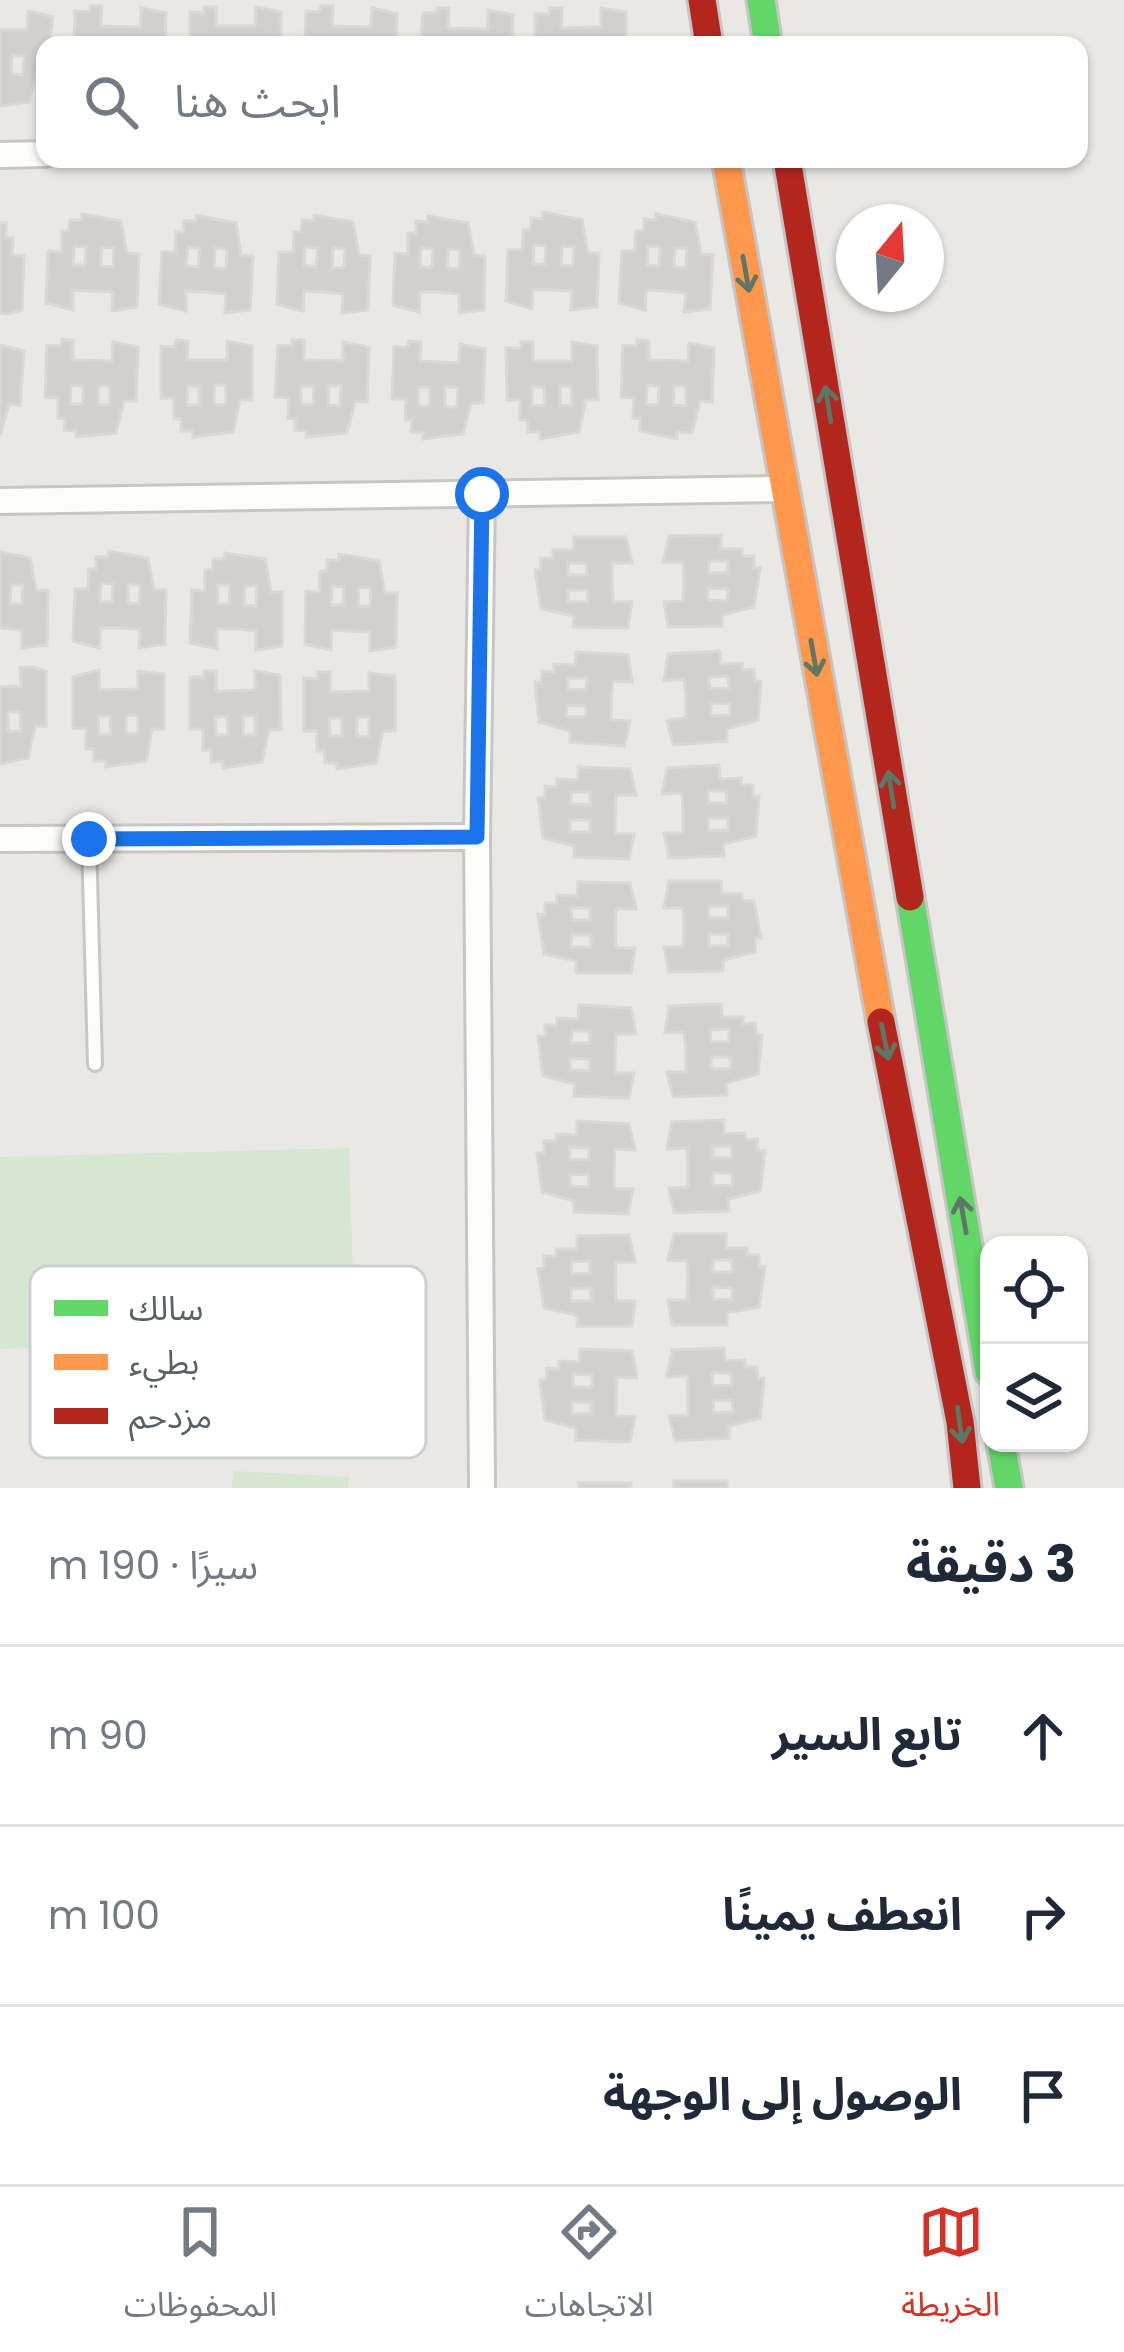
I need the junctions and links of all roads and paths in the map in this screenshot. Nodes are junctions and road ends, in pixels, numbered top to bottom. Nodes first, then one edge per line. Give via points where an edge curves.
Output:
1 (702, 0) edge
2 (760, 0) edge
3 (708, 36) edge
4 (766, 36) edge
5 (36, 154) edge
6 (0, 155) edge
7 (728, 168) edge
8 (788, 168) edge
9 (784, 489) junction
10 (482, 494) junction
11 (0, 501) edge
12 (477, 837) junction
13 (0, 839) edge
14 (89, 839) junction
15 (900, 843) junction
16 (848, 854) junction
17 (95, 1064) dead end
18 (984, 1344) edge
19 (1003, 1452) edge
20 (482, 1488) edge
21 (967, 1488) edge
22 (1009, 1488) edge

1 - 3 street
2 - 4 street
5 - 6 street
7 -> 9 street
15 -> 8 street
9 - 10 street
9 -> 16 street
10 - 11 street
10 - 12 street
12 - 14 street
12 - 20 street
13 - 14 street
14 - 17 lane
15 - 16 street
18 -> 15 street
16 -> 21 street
19 - 22 street

